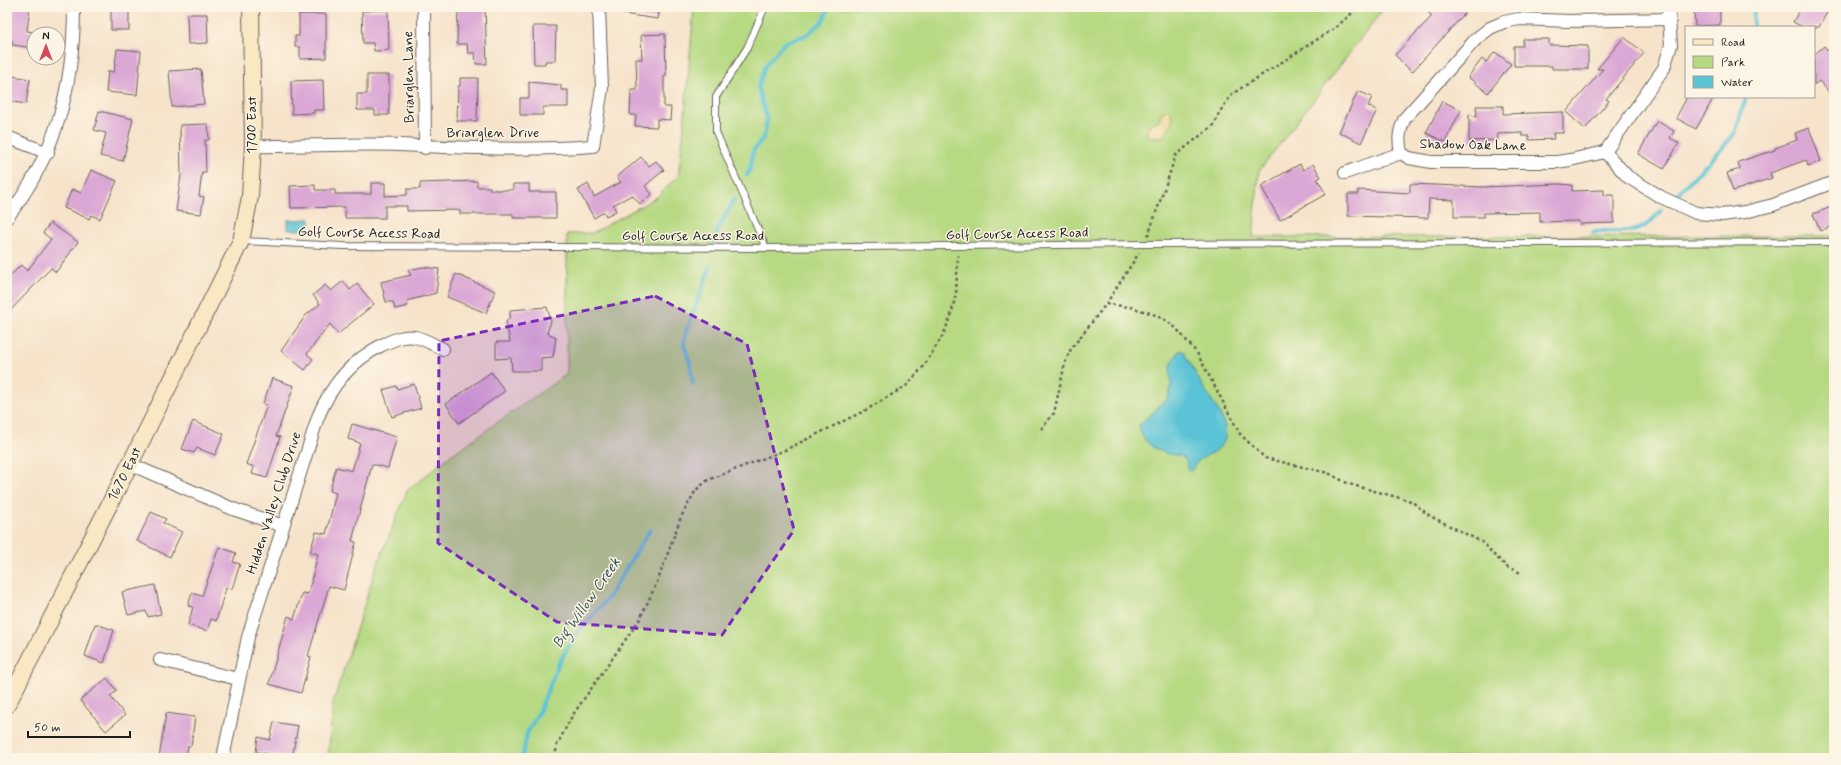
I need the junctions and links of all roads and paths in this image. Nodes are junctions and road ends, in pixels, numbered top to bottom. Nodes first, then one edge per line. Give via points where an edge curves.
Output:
1 (74, 7) edge
2 (251, 7) edge
3 (424, 7) edge
4 (600, 7) edge
5 (764, 7) edge
6 (1360, 7) edge
7 (1669, 13) edge
8 (7, 137) edge
9 (252, 146) junction
10 (425, 148) junction
11 (1605, 152) junction
12 (48, 153) junction
13 (1401, 153) junction
14 (1344, 173) dead end
15 (1834, 182) edge
16 (7, 218) edge
17 (241, 241) junction
18 (1834, 242) edge
19 (1145, 244) junction
20 (958, 247) junction
21 (766, 248) junction
22 (1106, 304) junction
23 (443, 350) dead end
24 (1041, 429) dead end
25 (130, 464) junction
26 (283, 526) junction
27 (1521, 573) dead end
28 (160, 660) dead end
29 (238, 679) junction
30 (7, 705) edge
31 (223, 758) edge
32 (555, 758) edge

1 - 12 street via 69,81
2 - 9 main road, 1700 East
3 - 10 street, Briarglen Lane
4 - 10 street, Briarglen Drive via 602,88 593,146
5 - 21 lane via 747,48 716,97 716,132
6 - 19 path via 1334,28 1232,94 1215,124 1176,154
7 - 11 street via 1671,45 1664,68
7 - 13 street via 1569,21 1519,19 1490,28 1476,39 1404,118 1398,140
8 - 12 street
9 - 10 street, Briarglen Drive via 398,145
9 - 17 main road, 1700 East via 250,196
11 - 13 street, Shadow Oak Lane via 1557,162 1419,161
11 - 15 street via 1628,177 1661,197 1696,213 1722,215 1745,212 1773,205
12 - 16 street via 29,188
13 - 14 street, Shadow Oak Lane
17 - 21 lane, Golf Course Access Road via 343,246
17 - 25 main road, 1670 East
18 - 19 lane, Golf Course Access Road
19 - 20 lane, Golf Course Access Road
19 - 22 path
20 - 21 lane, Golf Course Access Road
20 - 32 path via 956,293 951,316 924,366 906,386 866,410 785,450 708,480 696,490 681,517 658,580 640,619 572,716 557,745
22 - 24 path via 1071,349 1054,413
22 - 27 path via 1130,306 1153,314 1176,328 1197,353 1240,434 1265,458 1328,473 1349,484 1411,501 1430,516 1484,543 1507,567
23 - 26 street, Hidden Valley Club Drive via 414,337 396,338 355,362 340,378 327,396 318,417
25 - 26 street via 233,509
25 - 30 main road, 1670 East
26 - 29 street, Hidden Valley Club Drive via 248,637
28 - 29 street
29 - 31 street, Hidden Valley Club Drive

